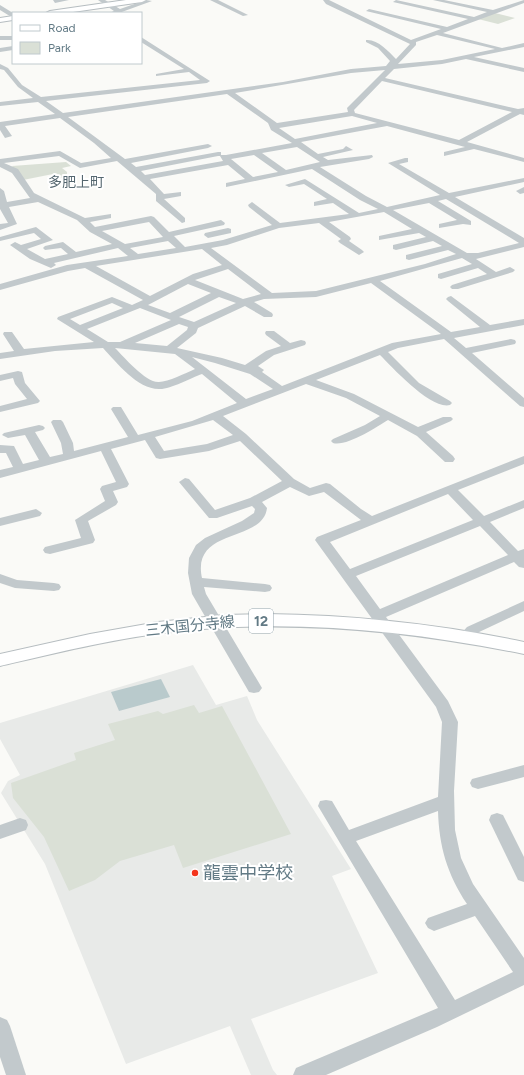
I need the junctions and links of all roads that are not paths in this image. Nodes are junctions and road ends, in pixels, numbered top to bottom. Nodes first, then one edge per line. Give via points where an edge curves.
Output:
1 (66, 0) edge
2 (101, 0) edge
3 (151, 0) edge
4 (213, 0) edge
5 (326, 0) edge
6 (436, 0) edge
7 (55, 1) edge
8 (524, 1) edge
9 (475, 2) dead end
10 (395, 3) edge
11 (464, 6) junction
12 (512, 6) junction
13 (0, 7) edge
14 (380, 7) dead end
15 (524, 8) edge
16 (111, 9) edge
17 (369, 11) junction
18 (65, 12) edge
19 (81, 12) edge
20 (416, 12) dead end
21 (494, 12) junction
22 (245, 15) dead end
23 (431, 15) dead end
24 (355, 16) junction
25 (12, 17) edge
26 (12, 18) edge
27 (474, 19) junction
28 (0, 21) edge
29 (465, 23) junction
30 (405, 29) dead end
31 (448, 29) junction
32 (392, 33) junction
33 (437, 33) junction
34 (377, 34) dead end
35 (362, 36) dead end
36 (0, 38) edge
37 (12, 38) edge
38 (142, 40) edge
39 (412, 42) junction
40 (524, 45) edge
41 (12, 48) edge
42 (505, 49) junction
43 (0, 50) edge
44 (524, 53) edge
45 (466, 57) junction
46 (0, 66) edge
47 (391, 67) junction
48 (191, 70) junction
49 (524, 70) edge
50 (158, 76) dead end
51 (382, 79) junction
52 (101, 85) dead end
53 (109, 91) junction
54 (229, 92) junction
55 (41, 100) junction
56 (0, 104) edge
57 (523, 111) edge
58 (352, 114) junction
59 (60, 116) junction
60 (343, 123) dead end
61 (0, 124) edge
62 (388, 124) junction
63 (275, 126) junction
64 (360, 129) junction
65 (8, 136) dead end
66 (199, 139) dead end
67 (460, 143) junction
68 (303, 145) junction
69 (165, 146) dead end
70 (208, 146) junction
71 (473, 147) junction
72 (346, 148) dead end
73 (173, 152) junction
74 (255, 152) junction
75 (447, 154) dead end
76 (317, 156) junction
77 (369, 157) dead end
78 (224, 158) junction
79 (120, 160) junction
80 (405, 160) dead end
81 (524, 160) edge
82 (327, 163) junction
83 (6, 165) edge
84 (313, 166) junction
85 (133, 170) junction
86 (0, 173) edge
87 (284, 173) junction
88 (143, 178) junction
89 (252, 180) junction
90 (524, 180) edge
91 (229, 185) dead end
92 (289, 185) dead end
93 (0, 191) edge
94 (178, 194) dead end
95 (448, 196) junction
96 (159, 197) junction
97 (38, 199) junction
98 (334, 200) junction
99 (318, 204) dead end
100 (430, 204) junction
101 (252, 205) dead end
102 (2, 206) edge
103 (385, 209) junction
104 (357, 215) junction
105 (108, 216) dead end
106 (182, 220) dead end
107 (84, 221) junction
108 (322, 221) junction
109 (221, 224) dead end
110 (278, 226) junction
111 (442, 226) dead end
112 (0, 227) edge
113 (93, 230) junction
114 (420, 230) junction
115 (228, 231) dead end
116 (399, 234) junction
117 (1, 238) edge
118 (170, 238) junction
119 (382, 238) dead end
120 (434, 238) junction
121 (412, 243) junction
122 (524, 243) edge
123 (122, 246) junction
124 (203, 246) junction
125 (449, 247) junction
126 (21, 248) junction
127 (48, 248) dead end
128 (396, 248) dead end
129 (182, 249) junction
130 (359, 252) dead end
131 (427, 253) junction
132 (74, 255) junction
133 (464, 256) junction
134 (136, 257) junction
135 (409, 257) dead end
136 (44, 262) junction
137 (87, 265) junction
138 (480, 265) junction
139 (229, 266) junction
140 (60, 270) junction
141 (510, 270) dead end
142 (495, 275) junction
143 (441, 276) dead end
144 (187, 280) junction
145 (373, 280) junction
146 (455, 286) dead end
147 (0, 287) edge
148 (218, 293) junction
149 (270, 296) junction
150 (149, 299) junction
151 (451, 299) dead end
152 (244, 303) junction
153 (136, 307) junction
154 (268, 315) dead end
155 (176, 319) junction
156 (524, 322) edge
157 (194, 326) junction
158 (488, 328) junction
159 (79, 329) junction
160 (270, 333) dead end
161 (8, 334) dead end
162 (448, 335) junction
163 (511, 342) dead end
164 (301, 343) dead end
165 (106, 345) junction
166 (122, 345) junction
167 (289, 347) junction
168 (169, 350) junction
169 (381, 350) junction
170 (464, 352) junction
171 (21, 354) junction
172 (0, 356) edge
173 (203, 370) junction
174 (0, 378) edge
175 (306, 380) junction
176 (283, 389) junction
177 (446, 403) dead end
178 (245, 404) junction
179 (524, 404) edge
180 (0, 409) edge
181 (124, 413) dead end
182 (215, 416) junction
183 (387, 416) junction
184 (447, 419) dead end
185 (57, 422) dead end
186 (417, 432) junction
187 (8, 434) dead end
188 (149, 436) junction
189 (242, 436) junction
190 (135, 440) junction
191 (337, 441) dead end
192 (105, 448) junction
193 (0, 449) edge
194 (70, 456) junction
195 (449, 459) dead end
196 (524, 460) edge
197 (47, 463) junction
198 (20, 470) junction
199 (0, 474) edge
200 (185, 482) dead end
201 (290, 482) junction
202 (450, 489) junction
203 (254, 502) junction
204 (524, 504) edge
205 (36, 513) dead end
206 (371, 520) junction
207 (482, 521) junction
208 (0, 522) edge
209 (50, 550) dead end
210 (521, 557) edge
211 (347, 575) junction
212 (0, 578) edge
213 (195, 580) junction
214 (54, 588) dead end
215 (265, 588) dead end
216 (524, 605) edge
217 (381, 620) junction
218 (215, 623) junction
219 (467, 635) junction
220 (524, 648) edge
221 (0, 660) edge
222 (254, 688) dead end
223 (524, 771) edge
224 (478, 784) dead end
225 (446, 801) junction
226 (326, 806) dead end
227 (497, 820) dead end
228 (20, 825) dead end
229 (0, 832) edge
230 (352, 836) dead end
231 (524, 875) edge
232 (479, 907) junction
233 (434, 923) dead end
234 (524, 973) edge
235 (524, 976) edge
236 (451, 1011) junction
237 (0, 1026) edge
238 (16, 1075) edge
239 (303, 1075) edge

1 - 7 street
2 - 16 street
3 - 16 main road
3 - 16 street via 119,11
4 - 22 street
5 - 24 street
6 - 11 street
8 - 12 street
9 - 11 street
10 - 20 street
10 - 27 street
11 - 21 street
12 - 15 street
12 - 21 street
13 - 25 street
14 - 17 street
16 - 18 main road
16 - 19 main road
17 - 24 street
17 - 31 street
21 - 27 street
23 - 29 street
24 - 32 street
26 - 28 main road
27 - 29 street
29 - 31 street
30 - 32 street
31 - 33 street
32 - 34 street
32 - 39 street
33 - 39 street
33 - 42 street
35 - 47 street via 380,46 394,60
36 - 37 street
38 - 48 street
39 - 47 street via 414,44
40 - 42 street
41 - 43 street
42 - 44 street
42 - 45 street
45 - 47 street
45 - 49 street
46 - 55 street via 6,69 20,86
47 - 51 street
47 - 54 street via 351,71
48 - 50 street
48 - 53 street via 207,81
51 - 57 street
51 - 58 street via 350,110
52 - 53 street
53 - 55 street
54 - 59 street
54 - 63 street via 272,121
55 - 56 street
55 - 59 street
57 - 67 street
58 - 62 street
58 - 63 street
59 - 61 street
59 - 79 street
60 - 64 street via 349,122
61 - 65 street
62 - 64 street
62 - 67 street
63 - 68 street via 274,128
64 - 68 street
66 - 70 street
67 - 71 street
68 - 74 street
68 - 76 street
69 - 73 street
70 - 73 street
70 - 78 street
71 - 75 street
71 - 81 street
72 - 76 street via 349,150
73 - 79 street
74 - 78 street
74 - 87 street
76 - 82 street
77 - 82 street
78 - 85 street
78 - 88 street
78 - 89 street
79 - 83 street via 80,166 68,160
79 - 85 street
80 - 95 street via 392,163
82 - 84 street
83 - 86 street
83 - 97 street via 30,195
84 - 87 street
84 - 103 street
85 - 88 street
87 - 89 street
88 - 96 street via 160,193
89 - 91 street
90 - 95 street
92 - 98 street via 305,181
93 - 102 street
94 - 96 street
95 - 100 street
95 - 122 street
96 - 106 street
97 - 102 street
97 - 107 street via 72,213
98 - 99 street
98 - 104 street
100 - 103 street
100 - 111 street via 440,206 466,222
101 - 110 street
102 - 112 street via 13,224
103 - 104 street
103 - 114 street
104 - 108 street
105 - 107 street
107 - 113 street
108 - 110 street
108 - 130 street via 347,239 343,241
109 - 118 street
110 - 124 street via 243,238
113 - 118 street via 149,216
113 - 123 street
114 - 116 street
114 - 120 street
115 - 118 street
116 - 119 street
116 - 121 street
117 - 126 street
117 - 126 street via 36,230 48,240
118 - 123 street
118 - 129 street
120 - 121 street
120 - 125 street
121 - 128 street
121 - 131 street
122 - 133 street via 478,256
123 - 132 street
123 - 134 street
124 - 129 street
124 - 139 street
125 - 131 street
125 - 133 street
126 - 136 street
127 - 132 street via 63,245
129 - 134 street
131 - 135 street
132 - 136 street
133 - 138 street
133 - 145 street
134 - 137 street
136 - 140 street
137 - 140 street
137 - 150 street
138 - 142 street
138 - 143 street
139 - 144 street
139 - 149 street
140 - 147 street
141 - 142 street
142 - 146 street
144 - 148 street
144 - 150 street
145 - 149 street via 316,294
145 - 162 street
148 - 152 street
148 - 155 street
149 - 152 street
150 - 153 street
151 - 158 street
152 - 154 street
152 - 157 street
153 - 155 street
153 - 159 street
153 - 159 street via 112,300 62,319
155 - 157 street
155 - 166 street
156 - 158 street
157 - 168 street via 192,331
158 - 162 street
159 - 165 street
160 - 167 street
161 - 171 street
162 - 169 street
162 - 170 street
163 - 170 street
164 - 167 street
165 - 166 street
165 - 171 street via 55,348
165 - 173 street via 146,382 160,386
166 - 168 street
167 - 176 street via 270,353 250,366
168 - 173 street via 181,354
168 - 176 street via 218,360 246,369
169 - 175 street
169 - 177 street via 415,385
170 - 179 street
171 - 172 street
173 - 178 street
174 - 180 street via 18,374 20,384 34,401
175 - 176 street
175 - 183 street via 350,396
176 - 178 street
178 - 182 street
181 - 190 street
182 - 188 street
182 - 189 street
183 - 186 street
183 - 191 street
184 - 186 street
185 - 194 street
186 - 195 street
187 - 197 street via 34,429
188 - 189 street via 160,456
188 - 190 street
189 - 201 street
190 - 192 street
192 - 194 street
192 - 209 street via 128,482 100,490 112,502 81,520 88,540
193 - 198 street via 10,449
194 - 197 street
196 - 202 street
197 - 198 street
198 - 199 street
200 - 203 street via 213,515
201 - 203 street
201 - 206 street via 309,492 326,487
202 - 206 street
202 - 207 street
203 - 213 street via 261,508 257,518 208,540 200,548 194,563
204 - 207 street
205 - 208 street
206 - 211 street via 322,540
207 - 210 street
207 - 211 street
210 - 217 street
211 - 217 street
212 - 214 street via 15,584
213 - 215 street via 209,584
213 - 218 street via 199,594
216 - 219 street via 472,630
217 - 218 main road, 三木国分寺線 / 12
217 - 219 main road, 三木国分寺線 / 12
217 - 225 street via 443,706 450,722
218 - 221 main road, 三木国分寺線 / 12 via 117,634
218 - 222 street
219 - 220 main road, 三木国分寺線 / 12
223 - 224 street
225 - 230 street
225 - 232 street via 447,830 452,858 466,888
226 - 236 street
227 - 231 street
228 - 229 street
232 - 233 street
232 - 234 street
235 - 236 street
236 - 239 street
237 - 238 street

